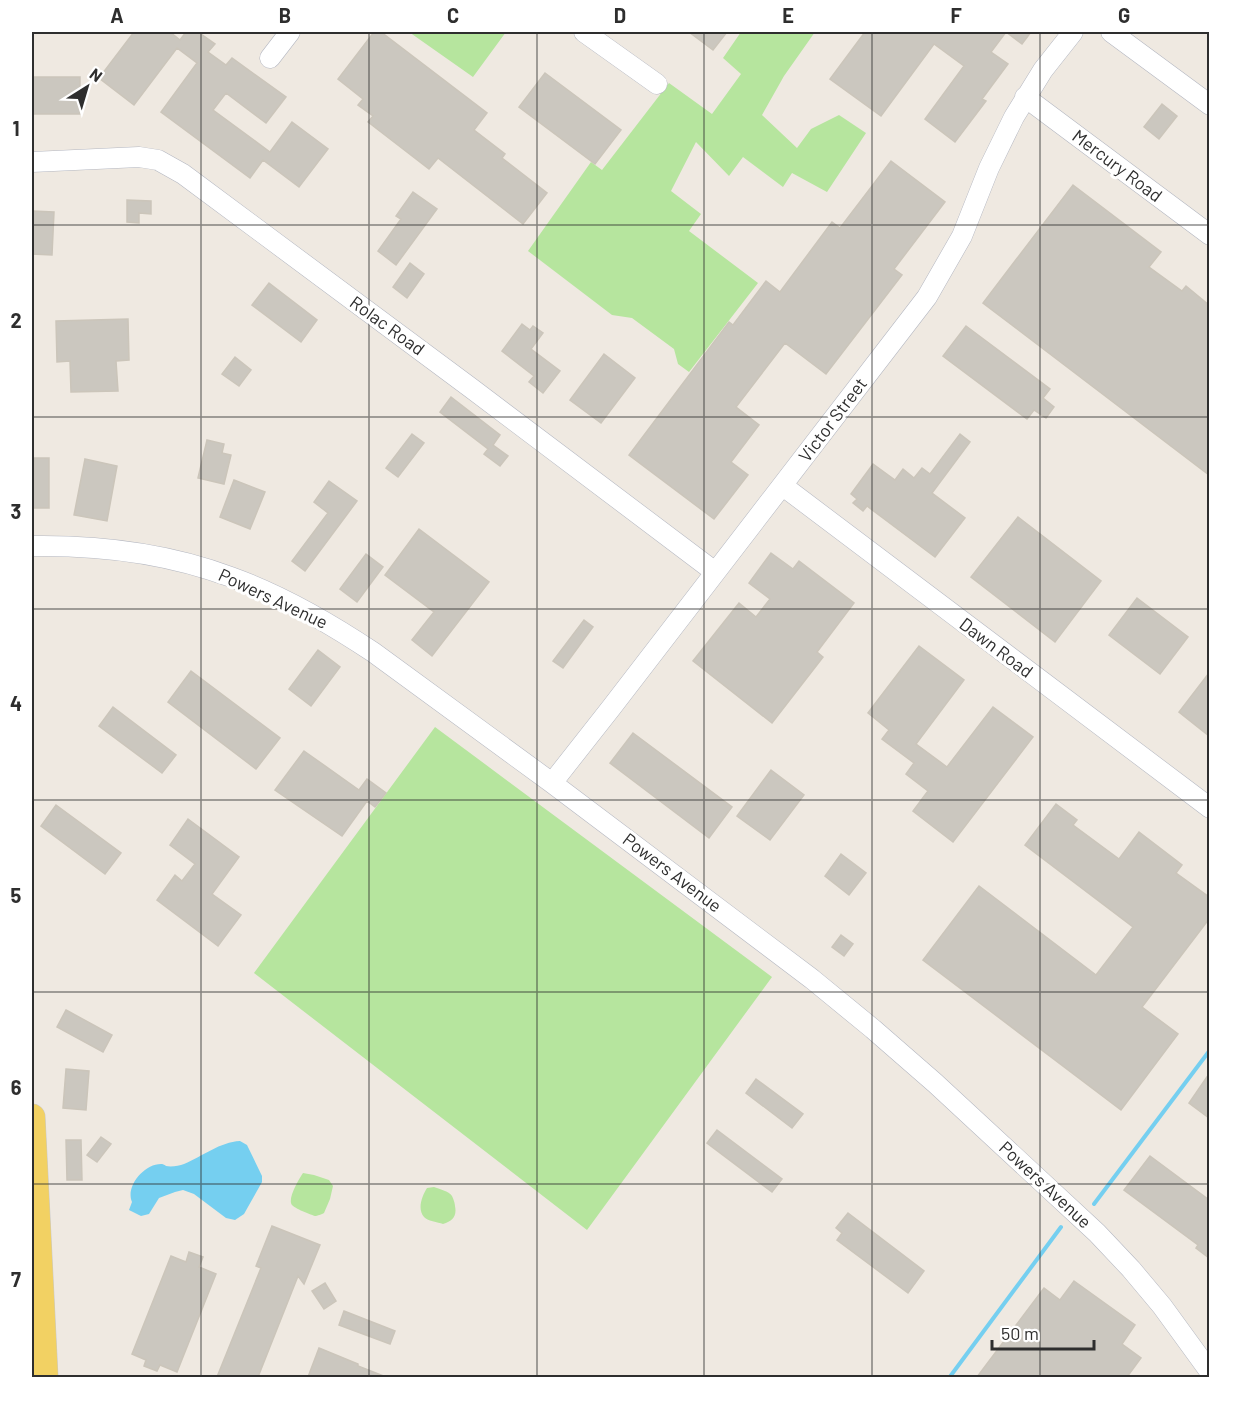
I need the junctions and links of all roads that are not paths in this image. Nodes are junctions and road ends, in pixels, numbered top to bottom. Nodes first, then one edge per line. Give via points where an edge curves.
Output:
1 (290, 32) edge
2 (584, 32) edge
3 (1073, 32) edge
4 (1111, 32) edge
5 (270, 58) dead end
6 (657, 84) dead end
7 (1025, 97) junction
8 (1209, 105) edge
9 (32, 162) edge
10 (1209, 235) edge
11 (783, 486) junction
12 (32, 546) edge
13 (716, 572) junction
14 (552, 783) junction
15 (1209, 808) edge
16 (32, 1116) edge
17 (1206, 1358) edge
18 (45, 1377) edge

1 - 5 street
2 - 6 street
3 - 7 street, Victor Street
4 - 8 street
7 - 10 street, Mercury Road
7 - 11 street, Victor Street via 1000,143 962,236 937,281
9 - 13 street, Rolac Road via 139,157 167,164
11 - 13 street, Victor Street
11 - 15 street, Dawn Road
12 - 14 street, Powers Avenue via 103,548 168,559 231,577 287,601 373,652
13 - 14 street, Victor Street
14 - 17 street, Powers Avenue via 812,979 935,1083 1097,1233
16 - 18 main road

